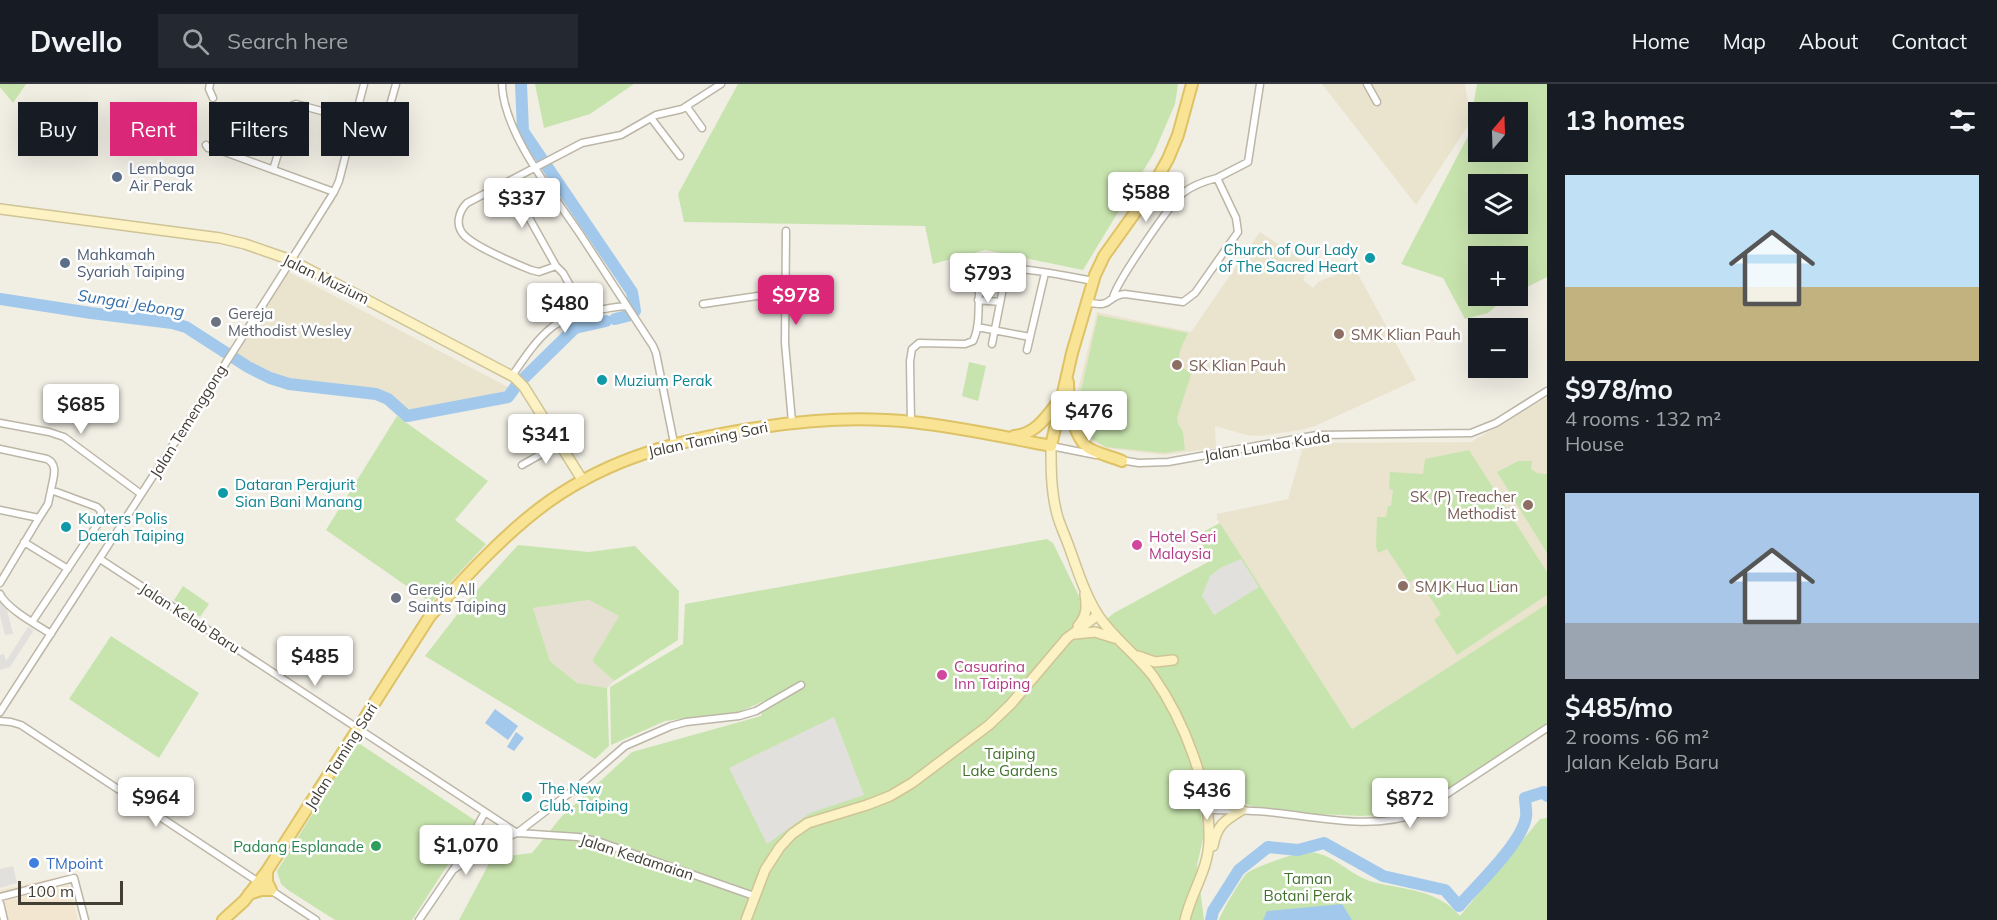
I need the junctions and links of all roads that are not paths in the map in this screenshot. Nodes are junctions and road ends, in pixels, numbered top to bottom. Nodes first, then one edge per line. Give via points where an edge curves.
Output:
1 (210, 84) edge
2 (363, 84) edge
3 (396, 84) edge
4 (502, 84) edge
5 (1192, 84) edge
6 (1260, 84) edge
7 (1367, 84) edge
8 (717, 85) edge
9 (213, 98) dead end
10 (358, 102) edge
11 (391, 102) edge
12 (1377, 102) dead end
13 (687, 107) junction
14 (321, 111) edge
15 (651, 118) junction
16 (702, 128) dead end
17 (206, 145) dead end
18 (345, 156) edge
19 (680, 156) dead end
20 (536, 168) junction
21 (273, 170) junction
22 (1217, 178) junction
23 (509, 182) junction
24 (334, 192) junction
25 (0, 209) edge
26 (786, 231) dead end
27 (291, 260) junction
28 (556, 266) junction
29 (1007, 268) junction
30 (1045, 273) junction
31 (1093, 281) junction
32 (784, 292) junction
33 (1113, 298) junction
34 (978, 300) junction
35 (1000, 302) junction
36 (1087, 302) junction
37 (703, 304) dead end
38 (627, 306) junction
39 (586, 314) junction
40 (977, 327) junction
41 (995, 330) junction
42 (1030, 337) junction
43 (992, 344) dead end
44 (1027, 350) dead end
45 (1067, 373) junction
46 (512, 376) junction
47 (1547, 391) edge
48 (1060, 400) junction
49 (792, 422) junction
50 (910, 422) junction
51 (0, 423) edge
52 (1008, 437) junction
53 (674, 443) junction
54 (559, 444) junction
55 (1051, 446) junction
56 (0, 449) edge
57 (1122, 460) junction
58 (522, 465) dead end
59 (583, 481) junction
60 (51, 490) junction
61 (141, 494) junction
62 (0, 510) edge
63 (39, 518) junction
64 (24, 542) junction
65 (100, 559) junction
66 (68, 569) junction
67 (0, 583) edge
68 (1084, 589) junction
69 (0, 594) edge
70 (1098, 615) junction
71 (32, 622) junction
72 (51, 634) junction
73 (1071, 635) junction
74 (1119, 640) junction
75 (1133, 654) junction
76 (1173, 660) dead end
77 (801, 685) dead end
78 (0, 712) edge
79 (0, 721) edge
80 (1547, 728) edge
81 (357, 729) junction
82 (1203, 784) junction
83 (1208, 810) junction
84 (1242, 810) junction
85 (485, 812) junction
86 (517, 833) junction
87 (1207, 859) junction
88 (453, 870) junction
89 (267, 871) junction
90 (259, 882) junction
91 (270, 890) junction
92 (249, 894) junction
93 (754, 896) junction
94 (0, 897) edge
95 (0, 903) edge
96 (4, 920) edge
97 (85, 920) edge
98 (223, 920) edge
99 (316, 920) edge
100 (420, 920) edge
101 (746, 920) edge
102 (1185, 920) edge

1 - 9 street
2 - 10 street, Jalan Temenggong
3 - 11 street
4 - 20 street via 507,115
5 - 31 main road via 1168,159 1104,256
6 - 22 street via 1248,162
7 - 12 street
8 - 13 street
13 - 15 street
13 - 16 street
14 - 21 street via 293,105
15 - 19 street
15 - 20 street via 621,135 582,143
17 - 21 street
18 - 24 street, Jalan Temenggong
20 - 23 street
20 - 38 street
21 - 24 street
22 - 33 street via 1191,188 1175,201
22 - 33 street via 1236,218 1238,232 1195,293 1183,302 1132,294
23 - 28 street
23 - 28 street via 467,203 459,217 461,232 531,270 539,272
24 - 27 street, Jalan Temenggong
25 - 27 street, Jalan Muzium via 220,238
26 - 32 street
27 - 46 street, Jalan Muzium
27 - 61 street, Jalan Temenggong
28 - 39 street
29 - 30 street
29 - 34 street via 982,271
29 - 35 street
30 - 31 street
30 - 42 street
31 - 36 main road
32 - 37 street
32 - 49 street
33 - 36 street via 1103,305
34 - 35 street
34 - 40 street
35 - 41 street
36 - 45 main road
38 - 39 street
38 - 53 street via 656,353
39 - 46 street via 552,327
40 - 41 street
40 - 50 street via 973,342 920,343 912,349
41 - 42 street
41 - 43 street
42 - 44 street
45 - 48 main road
45 - 57 main road via 1078,437 1091,450
46 - 54 street, Jalan Muzium via 524,387
47 - 57 street, Jalan Lumba Kuda via 1496,423 1471,433 1317,435 1168,462
48 - 52 main road via 1036,428 1026,435
48 - 55 main road
49 - 50 main road, Jalan Taming Sari
49 - 53 main road, Jalan Taming Sari
50 - 52 main road, Jalan Taming Sari
51 - 61 street via 64,437
52 - 55 main road, Jalan Taming Sari
53 - 59 main road, Jalan Taming Sari via 627,459
54 - 58 street
54 - 59 street, Jalan Muzium
55 - 57 street, Jalan Lumba Kuda
55 - 68 street via 1056,511
56 - 60 street via 52,461 55,468
59 - 81 main road, Jalan Taming Sari via 526,519 446,597
60 - 63 street
60 - 66 street via 101,511 99,522
61 - 65 street, Jalan Temenggong
62 - 63 street
63 - 64 street
64 - 66 street
64 - 67 street
65 - 72 street, Jalan Temenggong
65 - 81 street, Jalan Kelab Baru
66 - 71 street
68 - 70 street
68 - 73 street via 1087,611
69 - 71 street
70 - 73 street
70 - 74 street
71 - 72 street
72 - 78 street, Jalan Temenggong
73 - 74 street via 1095,632
73 - 93 street via 989,725 912,783 890,796 808,824 792,834 770,861
74 - 75 street
75 - 76 street via 1150,662
75 - 82 street via 1152,675 1175,713
77 - 86 street via 756,711 671,726 625,746
79 - 90 street via 21,725
80 - 84 street via 1418,813 1404,818 1312,819
81 - 85 street, Jalan Kelab Baru
81 - 89 main road, Jalan Taming Sari
82 - 83 street
82 - 84 street via 1219,801
83 - 84 street
83 - 87 street
84 - 87 street via 1216,831
85 - 86 street, Jalan Kelab Baru
85 - 88 street
86 - 88 street via 494,842
86 - 93 street, Jalan Kedamaian via 600,842
87 - 102 street
88 - 100 street
89 - 90 main road, Jalan Taming Sari
89 - 91 main road
90 - 91 street
90 - 92 main road, Jalan Taming Sari
91 - 92 main road
91 - 99 street
92 - 98 main road, Jalan Taming Sari
93 - 101 street
94 - 97 street via 74,878
95 - 96 street

